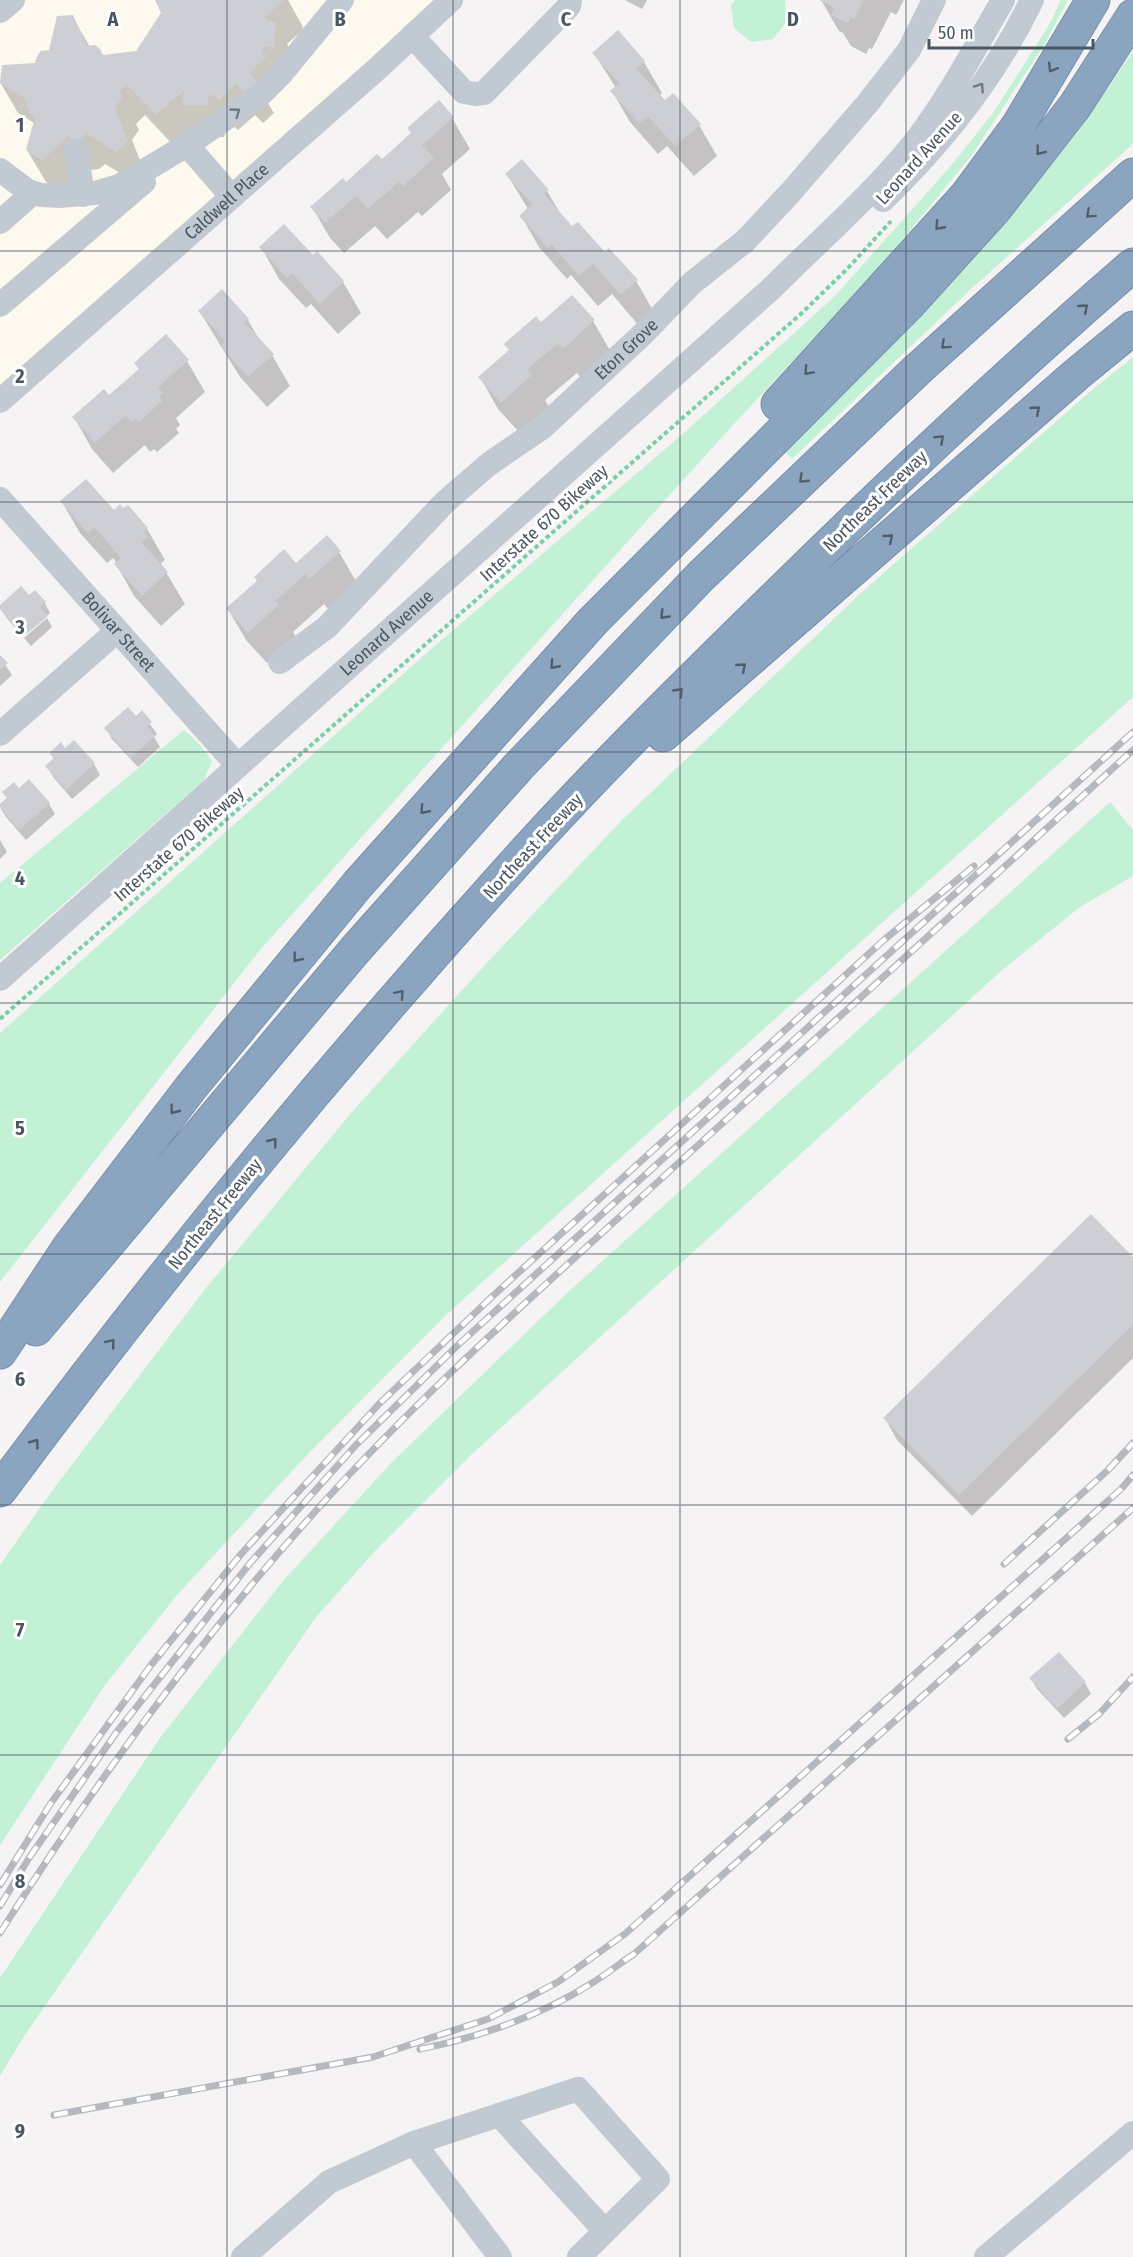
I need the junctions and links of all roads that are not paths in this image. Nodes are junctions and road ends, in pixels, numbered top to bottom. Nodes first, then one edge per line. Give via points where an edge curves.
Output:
1 (13, 0) edge
2 (342, 0) edge
3 (352, 0) edge
4 (452, 0) edge
5 (570, 0) edge
6 (934, 0) edge
7 (1003, 0) edge
8 (1032, 0) edge
9 (1093, 0) edge
10 (0, 11) edge
11 (1133, 16) edge
12 (412, 36) junction
13 (297, 55) junction
14 (187, 146) junction
15 (76, 151) dead end
16 (0, 170) edge
17 (1133, 175) edge
18 (33, 193) junction
19 (83, 195) junction
20 (232, 197) junction
21 (0, 222) edge
22 (1133, 265) edge
23 (773, 287) junction
24 (0, 305) edge
25 (1133, 328) edge
26 (0, 401) edge
27 (0, 499) edge
28 (593, 621) junction
29 (117, 631) junction
30 (280, 662) dead end
31 (0, 734) edge
32 (238, 766) junction
33 (508, 871) junction
34 (0, 979) edge
35 (0, 1352) edge
36 (0, 1371) edge
37 (0, 1490) edge
38 (499, 2115) junction
39 (1133, 2133) edge
40 (414, 2143) junction
41 (605, 2231) junction
42 (243, 2257) edge
43 (500, 2257) edge
44 (579, 2257) edge
45 (986, 2257) edge

1 - 10 street
2 - 13 street
3 - 13 street
4 - 12 street, Caldwell Place
5 - 12 street via 569,6 484,93 464,92
6 - 30 street, Eton Grove via 909,50 874,95 745,241 692,283 543,427 489,464 445,502 327,627
7 - 23 street, Leonard Avenue via 914,143
23 -> 8 street, Leonard Avenue via 856,225 910,174 974,97
9 -> 28 highway via 1018,126 967,195 687,502
11 -> 28 highway via 1075,106 994,210 908,304
12 - 20 street, Caldwell Place
14 -> 13 street via 261,94
14 - 19 street via 119,186
14 - 20 street
14 - 24 street
15 - 19 street
16 - 18 street
17 -> 36 highway via 917,370 701,576 518,767 355,950
18 - 19 street
18 - 21 street
20 - 26 street, Caldwell Place
33 -> 22 highway, Northeast Freeway via 680,691 861,513 1045,341
23 - 32 street, Leonard Avenue
33 -> 25 highway
27 - 29 street, Bolivar Street
28 -> 35 highway via 358,884 192,1086 69,1246
29 - 31 street
29 - 32 street, Bolivar Street
32 - 34 street, Leonard Avenue
37 -> 33 highway, Northeast Freeway via 75,1389 321,1083
38 - 40 street
38 - 41 street
38 - 41 street via 578,2089 658,2179
39 - 45 street
40 - 42 street via 329,2182
40 - 43 street
41 - 44 street

